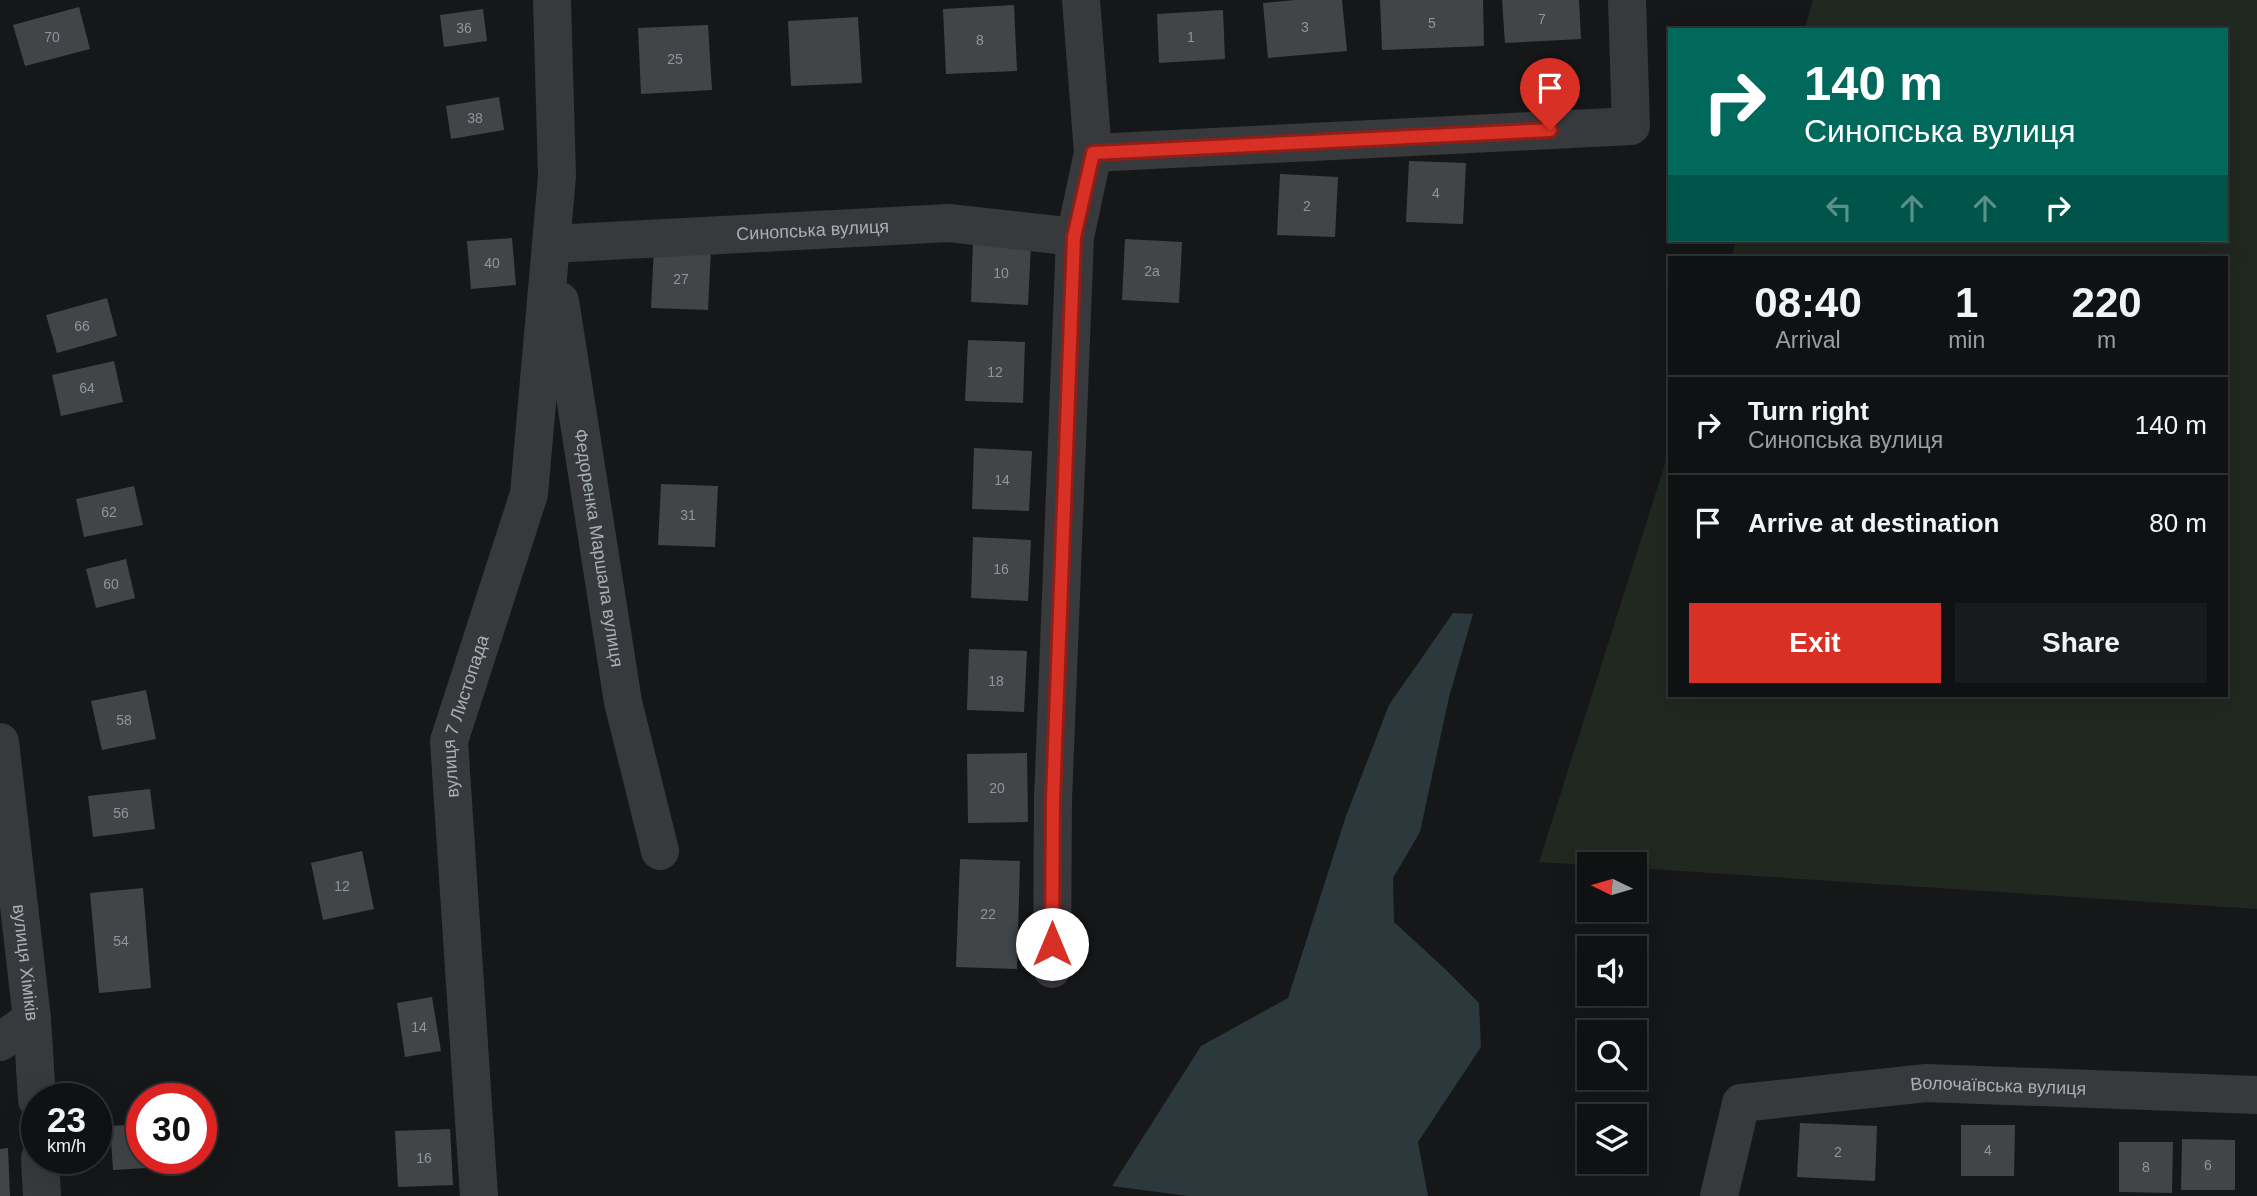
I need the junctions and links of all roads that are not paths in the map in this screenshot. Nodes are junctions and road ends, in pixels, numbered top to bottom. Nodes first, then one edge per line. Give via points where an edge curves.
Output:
1 (552, 0) edge
2 (1081, 0) edge
3 (1627, 0) edge
4 (1093, 153) junction
5 (1074, 237) junction
6 (551, 244) junction
7 (0, 743) edge
8 (660, 851) dead end
9 (1052, 969) dead end
10 (32, 1019) junction
11 (0, 1041) edge
12 (36, 1083) edge
13 (2257, 1095) edge
14 (41, 1174) edge
15 (43, 1196) edge
16 (479, 1196) edge
17 (1719, 1196) edge

1 - 6 street via 557,176
2 - 4 street
3 - 4 street via 1631,126
4 - 5 street
5 - 6 street, Синопська вулиця via 949,223
5 - 9 street via 1053,800
6 - 8 street, Федоренка Маршала вулиця via 623,702
6 - 16 street, вулиця 7 Листопада via 529,494 449,741
7 - 10 street, вулиця Хіміків
10 - 11 street
10 - 12 street, вулиця Хіміків
13 - 17 street, Волочаївська вулиця via 1926,1083 1741,1103
14 - 15 street

